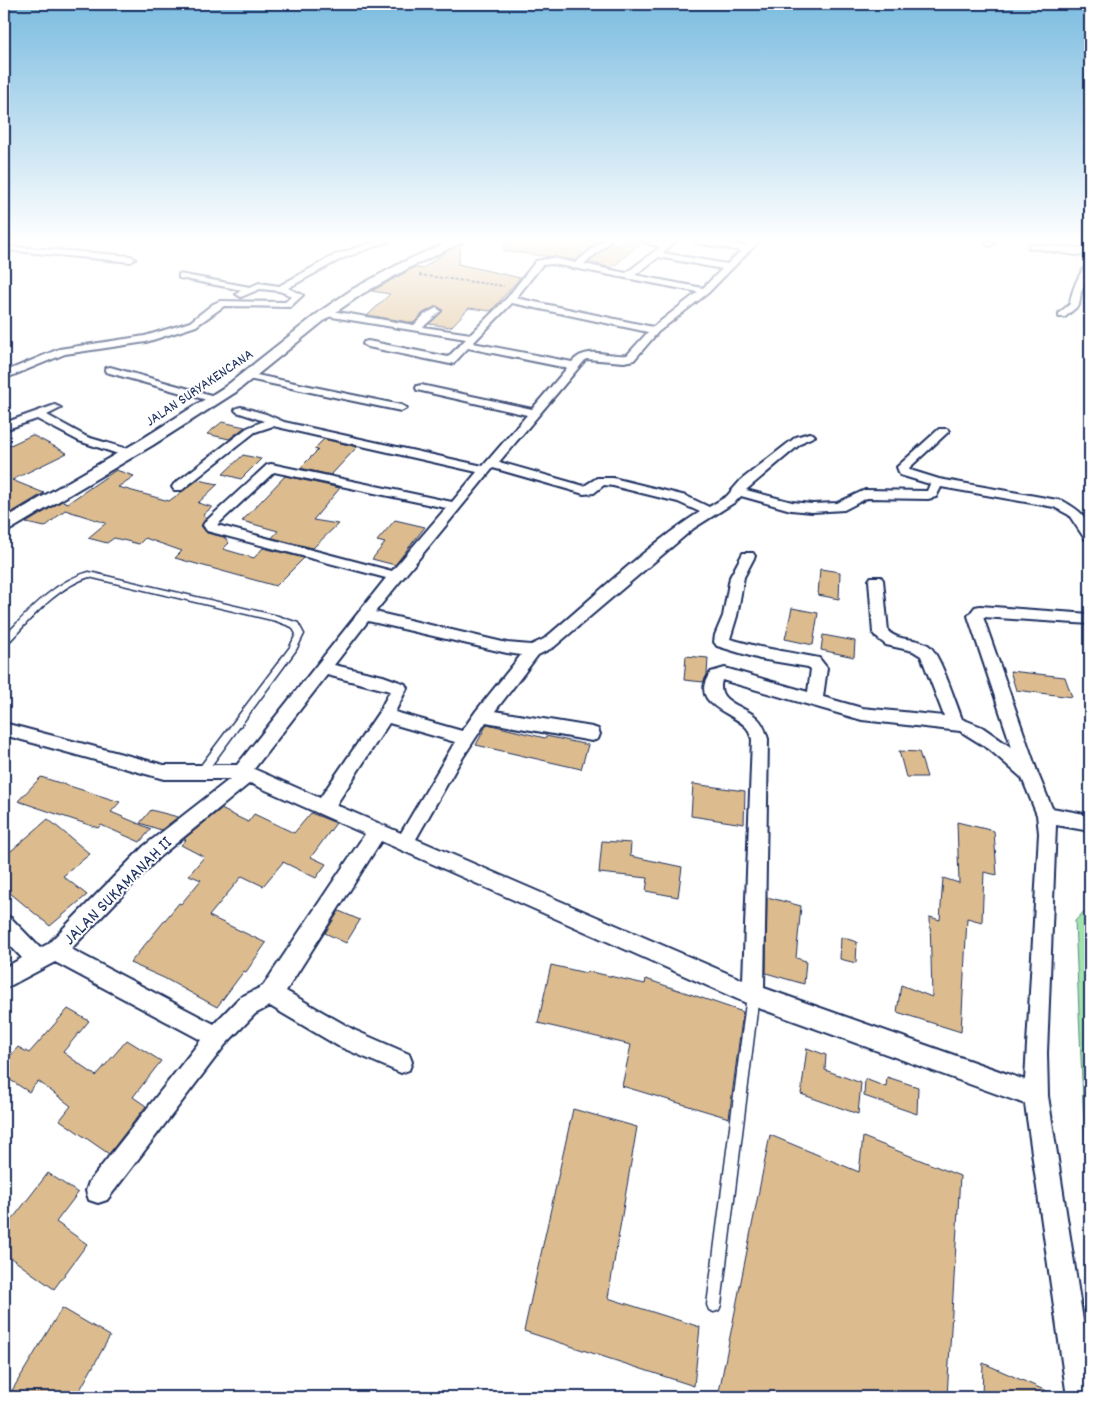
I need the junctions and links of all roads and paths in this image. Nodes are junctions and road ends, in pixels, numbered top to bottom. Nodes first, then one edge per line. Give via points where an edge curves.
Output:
1 (216, 306) edge
2 (337, 306) edge
3 (504, 306) edge
4 (541, 306) edge
5 (685, 306) edge
6 (1072, 306) edge
7 (436, 311) dead end
8 (326, 313) junction
9 (1062, 315) dead end
10 (416, 329) junction
11 (655, 330) junction
12 (475, 337) junction
13 (368, 344) dead end
14 (466, 345) junction
15 (574, 366) junction
16 (110, 370) dead end
17 (4, 376) edge
18 (247, 376) junction
19 (421, 388) dead end
20 (214, 400) junction
21 (55, 408) dead end
22 (401, 408) dead end
23 (242, 410) dead end
24 (535, 413) junction
25 (37, 414) junction
26 (273, 422) junction
27 (4, 427) edge
28 (943, 431) dead end
29 (809, 436) dead end
30 (127, 453) junction
31 (489, 467) junction
32 (937, 482) junction
33 (178, 487) dead end
34 (737, 491) junction
35 (454, 506) junction
36 (710, 512) junction
37 (4, 526) edge
38 (1090, 536) edge
39 (748, 556) dead end
40 (395, 576) junction
41 (876, 580) dead end
42 (365, 615) junction
43 (1090, 619) edge
44 (4, 642) edge
45 (533, 651) junction
46 (323, 668) junction
47 (814, 699) junction
48 (482, 715) junction
49 (385, 716) junction
50 (955, 723) junction
51 (4, 729) edge
52 (592, 734) dead end
53 (467, 739) junction
54 (202, 771) junction
55 (245, 773) junction
56 (1029, 774) junction
57 (324, 807) junction
58 (1046, 815) junction
59 (1090, 823) edge
60 (378, 831) junction
61 (405, 842) junction
62 (4, 925) edge
63 (47, 956) junction
64 (4, 979) edge
65 (271, 994) junction
66 (753, 995) junction
67 (217, 1037) junction
68 (401, 1062) dead end
69 (1036, 1096) junction
70 (98, 1191) dead end
71 (714, 1304) dead end
72 (1081, 1397) edge

1 - 17 street via 184,328 140,340 63,350
2 - 8 street, JALAN SURYAKENCANA
3 - 12 street
4 - 11 street
5 - 11 street
6 - 9 street
7 - 10 street
8 - 10 street
8 - 18 street, JALAN SURYAKENCANA
10 - 12 street
11 - 15 street via 630,358 587,356
12 - 14 street
13 - 14 street via 450,361
14 - 15 street
15 - 24 street, JALAN SUKAMANAH II
16 - 20 street
18 - 20 street, JALAN SURYAKENCANA
18 - 22 street
19 - 24 street
20 - 30 street, JALAN SURYAKENCANA
21 - 25 street
23 - 26 street
24 - 31 street, JALAN SUKAMANAH II
25 - 27 street
25 - 30 street via 83,439
26 - 31 street
26 - 33 street via 251,430
28 - 32 street via 903,468 910,475
29 - 34 street via 800,439
30 - 37 street, JALAN SURYAKENCANA
31 - 35 street, JALAN SUKAMANAH II
31 - 36 street via 584,490 590,490 601,481 613,482 682,499
32 - 34 street via 932,494 928,495 865,494 832,508 799,508
32 - 38 street via 1058,504 1074,512
34 - 36 street
35 - 40 street, JALAN SUKAMANAH II
35 - 40 street via 271,468 210,525
36 - 45 street via 635,568 549,643
39 - 47 street via 737,574 730,619 725,625 722,642 760,653 813,662 818,668
40 - 42 street, JALAN SUKAMANAH II
41 - 50 street via 881,633 891,642 918,646 928,653
42 - 45 street via 507,648
42 - 46 street, JALAN SUKAMANAH II
43 - 56 street via 986,611 974,616
44 - 54 lane via 63,585 89,574 295,625 300,634 293,648
45 - 48 street
46 - 49 street via 399,688
46 - 55 street, JALAN SUKAMANAH II
47 - 50 street via 862,714
47 - 66 street via 725,674 714,678 718,701 751,722 760,739
48 - 52 street
48 - 53 street
49 - 53 street
49 - 57 street
50 - 56 street via 983,734
51 - 54 street via 164,772
53 - 61 street
54 - 55 street
55 - 57 street
55 - 63 street, JALAN SUKAMANAH II via 151,852
56 - 58 street
57 - 60 street
58 - 59 street
58 - 69 street via 1048,833
60 - 61 street
60 - 65 street
61 - 66 street
62 - 63 street
63 - 64 street, JALAN SUKAMANAH II
63 - 67 street
65 - 67 street via 247,1006
65 - 68 street via 346,1038
66 - 69 street
66 - 71 lane
67 - 70 street
69 - 72 street

